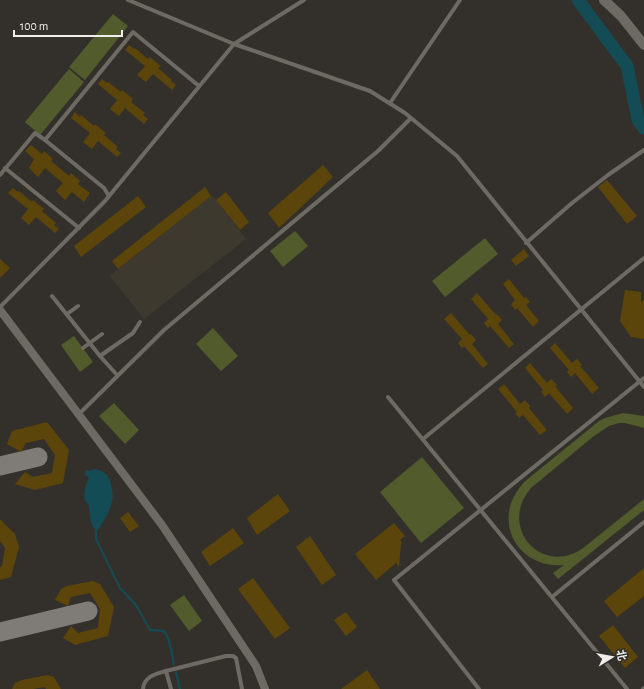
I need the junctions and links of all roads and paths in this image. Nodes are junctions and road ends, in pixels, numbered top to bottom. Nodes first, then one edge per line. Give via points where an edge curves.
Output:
1 (128, 0) edge
2 (304, 0) edge
3 (460, 0) edge
4 (604, 0) edge
5 (234, 44) junction
6 (644, 45) edge
7 (199, 86) junction
8 (390, 103) junction
9 (411, 118) junction
10 (45, 140) junction
11 (644, 150) edge
12 (5, 168) junction
13 (0, 175) edge
14 (109, 196) junction
15 (79, 228) junction
16 (526, 243) junction
17 (644, 258) edge
18 (52, 296) dead end
19 (78, 306) dead end
20 (0, 307) edge
21 (0, 310) edge
22 (581, 310) junction
23 (67, 314) junction
24 (140, 322) dead end
25 (102, 334) dead end
26 (90, 343) junction
27 (83, 348) dead end
28 (100, 356) junction
29 (117, 375) junction
30 (644, 378) edge
31 (640, 382) junction
32 (644, 387) edge
33 (388, 397) dead end
34 (78, 414) junction
35 (422, 439) junction
36 (481, 510) junction
37 (644, 522) edge
38 (552, 597) junction
39 (166, 671) junction
40 (143, 689) edge
41 (171, 689) edge
42 (242, 689) edge
43 (265, 689) edge
44 (479, 689) edge
45 (626, 689) edge

1 - 5 lane
2 - 5 lane
3 - 8 lane
4 - 6 street via 621,16
5 - 7 lane
5 - 8 lane via 370,91
7 - 10 lane via 133,32
7 - 14 lane
8 - 9 lane
9 - 16 lane via 457,156
9 - 29 lane via 378,151 164,330
10 - 12 lane via 35,133
10 - 14 lane via 104,188
11 - 16 lane via 572,203
12 - 13 lane
12 - 15 lane
14 - 15 lane
15 - 20 lane
16 - 22 lane
17 - 22 lane
18 - 23 lane
19 - 23 lane
21 - 34 street
22 - 31 lane
22 - 35 lane
23 - 26 lane
24 - 28 lane via 133,333
25 - 26 lane
26 - 27 lane
26 - 28 lane
28 - 29 lane
29 - 34 lane
30 - 31 lane
31 - 32 lane
31 - 36 lane
33 - 35 lane
34 - 43 street via 162,525 256,666
35 - 36 lane
36 - 38 lane
36 - 44 lane via 394,580
37 - 38 lane
38 - 45 lane
39 - 40 lane via 148,677
39 - 41 lane
39 - 42 lane via 233,656 236,658

